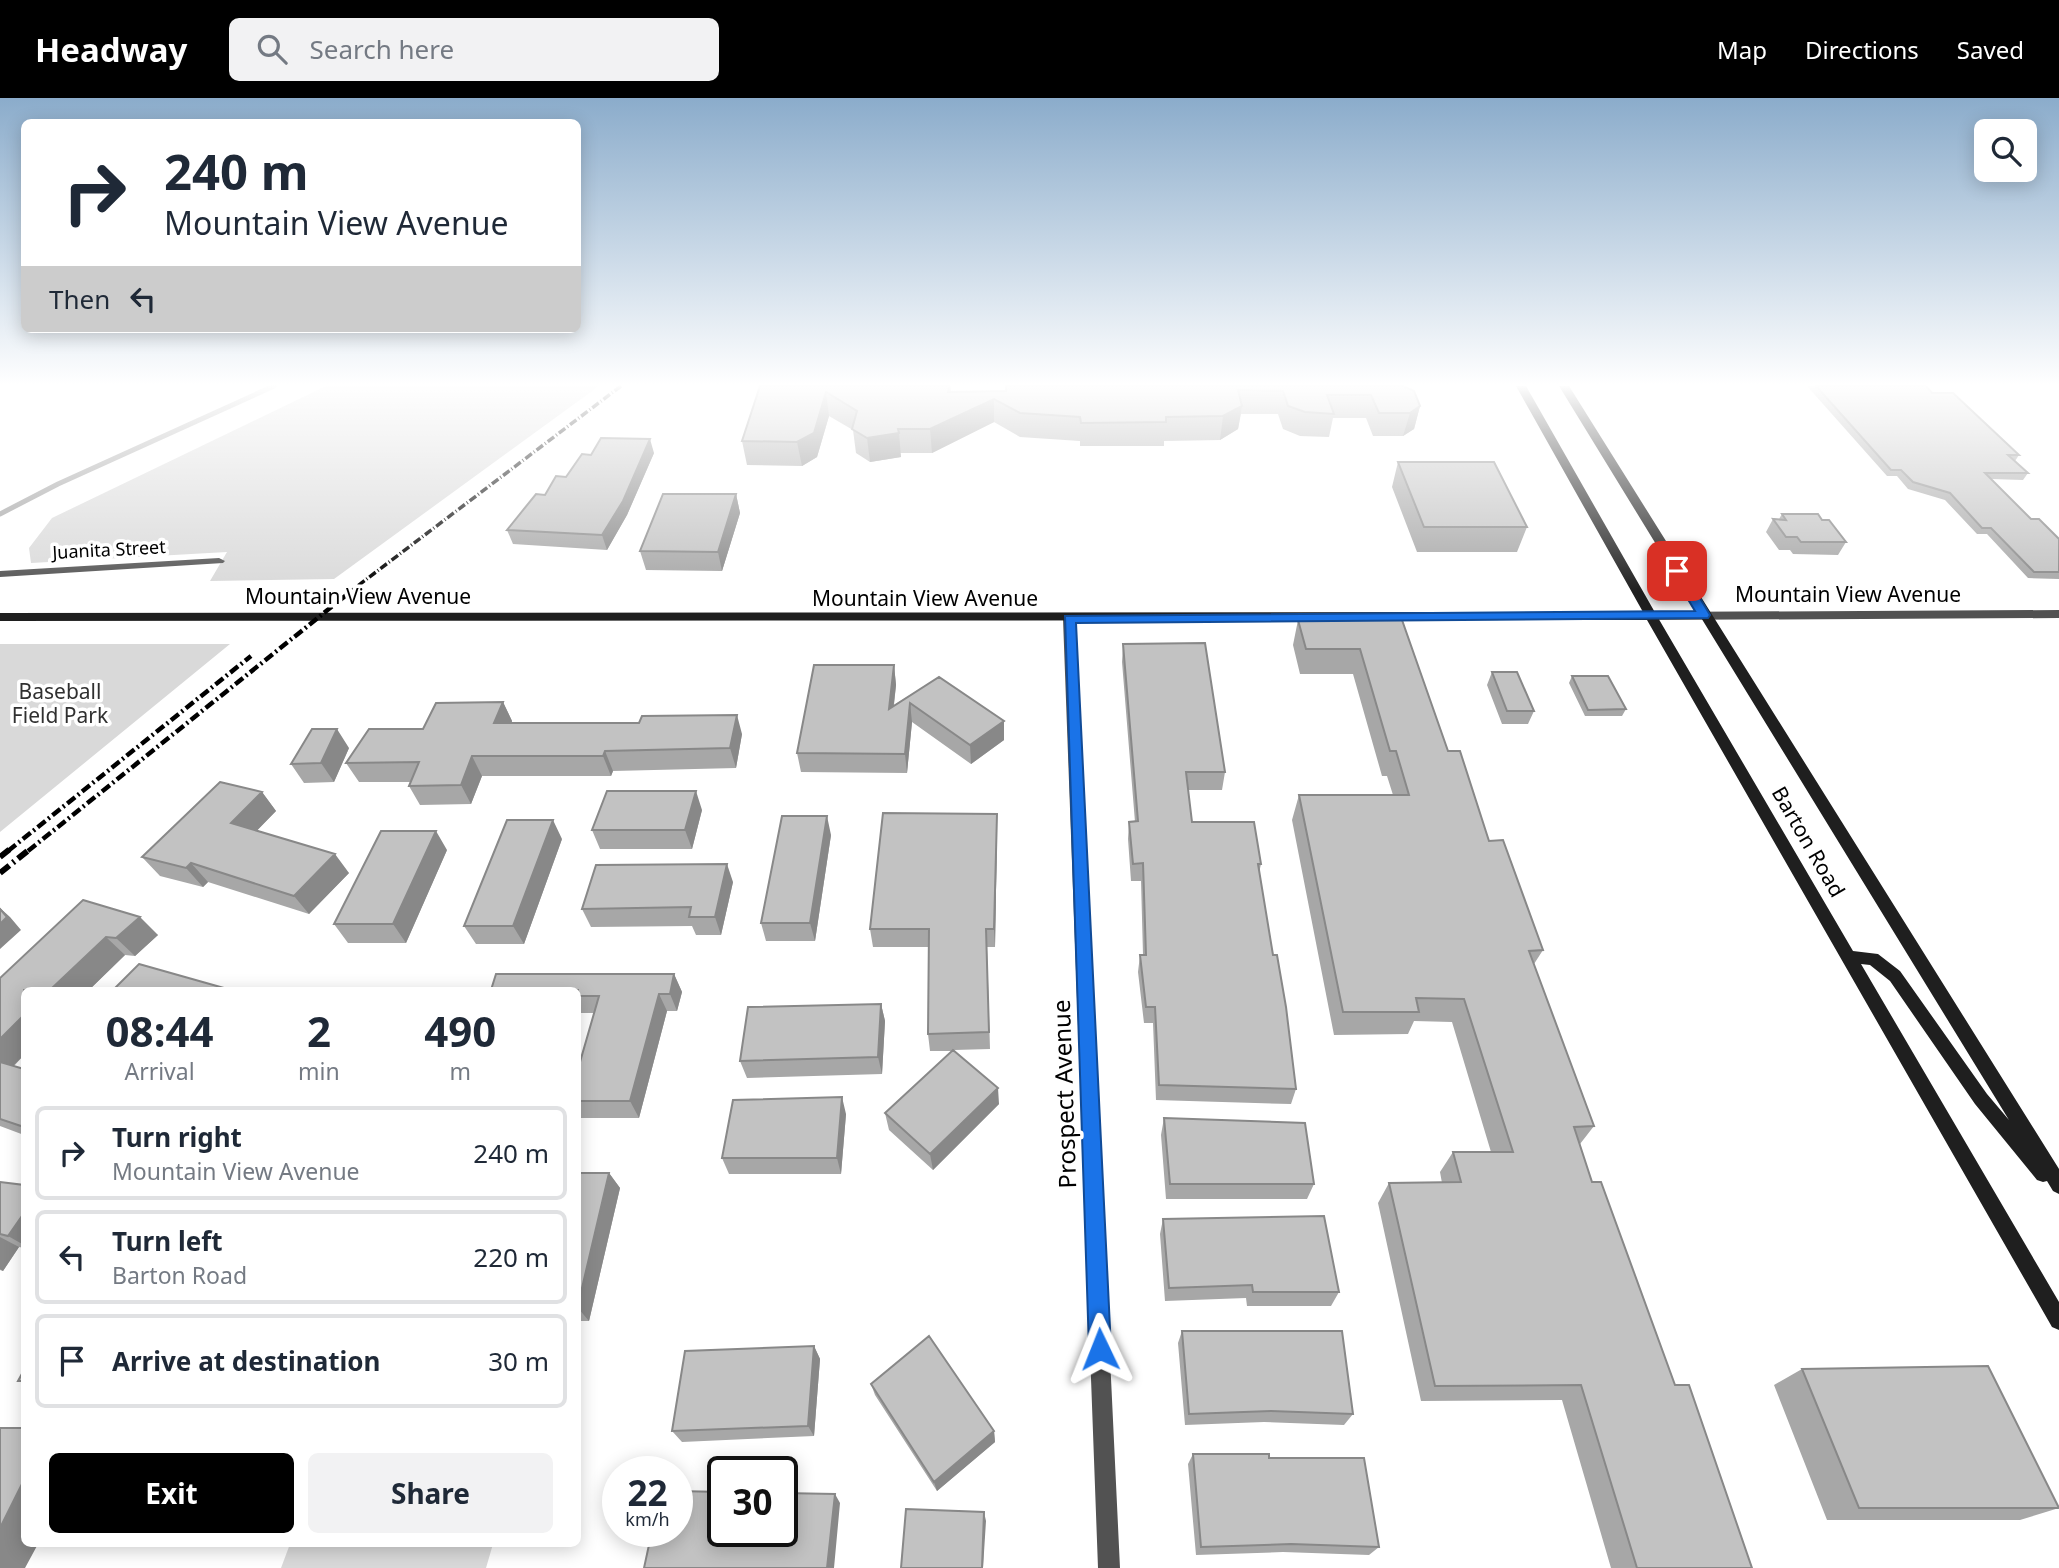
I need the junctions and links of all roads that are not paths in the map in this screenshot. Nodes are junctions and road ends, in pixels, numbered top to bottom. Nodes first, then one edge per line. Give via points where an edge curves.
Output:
1 (1560, 455) edge
2 (1606, 455) edge
3 (219, 561) dead end
4 (0, 574) edge
5 (2059, 614) edge
6 (1704, 615) junction
7 (1651, 616) junction
8 (0, 617) edge
9 (1069, 619) junction
10 (1849, 957) junction
11 (2059, 1185) edge
12 (2059, 1193) edge
13 (2059, 1320) edge
14 (1109, 1568) edge

1 - 7 main road, Barton Road
2 - 6 main road, Barton Road
3 - 4 street, Juanita Street
5 - 6 street, Mountain View Avenue
6 - 7 street, Mountain View Avenue
6 - 11 main road, Barton Road
7 - 9 main road, Mountain View Avenue
7 - 10 main road, Barton Road
8 - 9 main road, Mountain View Avenue
9 - 14 street, Prospect Avenue
10 - 12 main road via 1873,959 1895,976 1981,1099
10 - 13 main road, Barton Road

